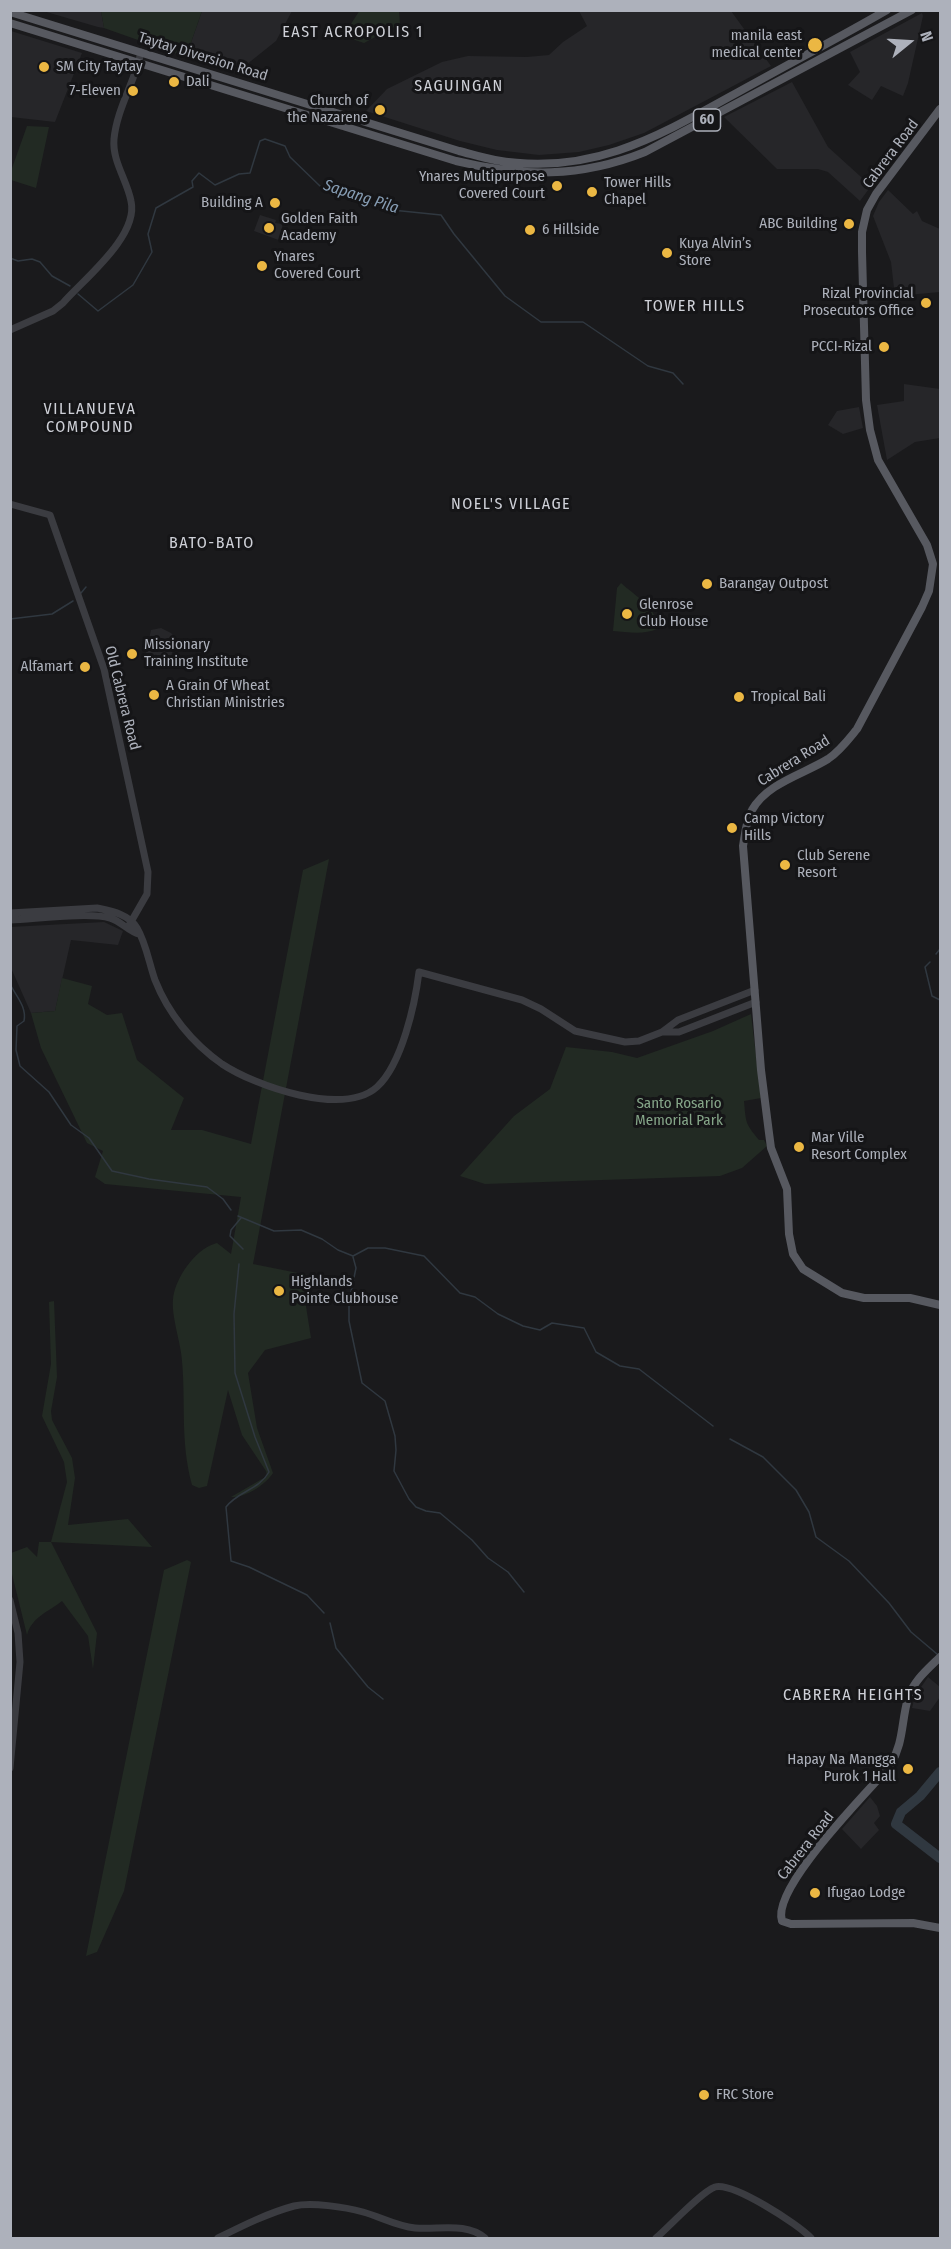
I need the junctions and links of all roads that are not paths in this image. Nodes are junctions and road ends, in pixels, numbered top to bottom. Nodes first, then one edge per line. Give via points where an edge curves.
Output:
1 (887, 10) edge
2 (912, 10) edge
3 (10, 12) edge
4 (10, 23) edge
5 (853, 29) junction
6 (859, 40) junction
7 (141, 52) junction
8 (139, 62) junction
9 (765, 77) junction
10 (771, 86) junction
11 (940, 109) edge
12 (575, 161) junction
13 (575, 171) junction
14 (10, 330) edge
15 (10, 504) edge
16 (10, 913) edge
17 (10, 920) edge
18 (130, 925) junction
19 (755, 990) junction
20 (724, 1001) junction
21 (756, 1002) junction
22 (728, 1012) junction
23 (662, 1032) junction
24 (940, 1305) edge
25 (10, 1600) edge
26 (940, 1657) edge
27 (10, 1768) edge
28 (940, 1928) edge
29 (218, 2238) edge
30 (485, 2238) edge
31 (656, 2238) edge
32 (811, 2238) edge

1 - 5 main road, Taytay Diversion Road / 60
2 - 6 main road, Taytay Diversion Road / 60
3 - 7 main road, Taytay Diversion Road / 60
4 - 8 main road, Taytay Diversion Road / 60
5 - 6 main road
5 - 9 main road, Taytay Diversion Road / 60
6 - 10 main road, Taytay Diversion Road / 60
7 - 8 street
7 - 12 main road, Taytay Diversion Road / 60 via 495,160
8 - 13 main road, Taytay Diversion Road / 60 via 456,161 493,170
8 - 14 street via 116,124 114,143 132,202 132,216 123,237 63,303
9 - 10 main road
9 - 12 main road, Taytay Diversion Road / 60 via 661,134 626,149
10 - 13 main road, Taytay Diversion Road / 60 via 645,152
11 - 19 main road, Cabrera Road via 876,194 862,232 866,400 872,440 878,460 927,545 933,564 929,591 857,729 844,746 830,758 777,786 752,811 743,858
12 - 13 main road
15 - 18 street, Old Cabrera Road via 50,515 104,669 148,872 147,894
16 - 18 street via 97,908 111,911
17 - 18 street via 98,916
18 - 23 street via 138,928 165,1001 184,1030 204,1050 251,1080 305,1097 352,1097 379,1085 405,1037 419,972 522,1000 585,1035 625,1042
19 - 20 street
19 - 21 main road, Cabrera Road
20 - 22 street
20 - 23 street via 678,1020
21 - 22 street
21 - 24 main road, Cabrera Road via 771,1148 787,1189 790,1246 797,1262 813,1277 842,1293 864,1298 910,1298
22 - 23 street via 679,1032
25 - 27 street via 20,1662
26 - 28 main road, Cabrera Road via 921,1676 909,1696 899,1749 890,1766 807,1861 790,1885 780,1914 782,1921 791,1924 913,1923
29 - 30 street via 296,2205 314,2205 363,2212 404,2226 467,2228
31 - 32 street via 703,2195 723,2186 793,2223

